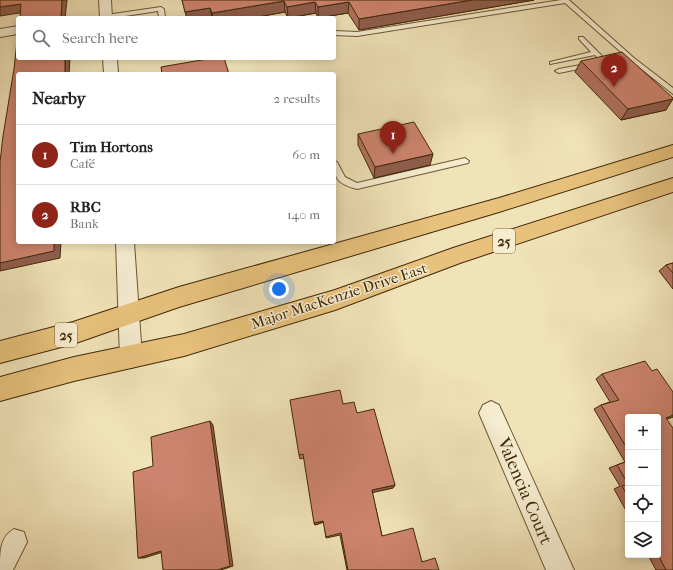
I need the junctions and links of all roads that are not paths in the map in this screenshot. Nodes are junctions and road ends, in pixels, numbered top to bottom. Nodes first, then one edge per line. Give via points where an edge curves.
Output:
1 (105, 0) edge
2 (567, 0) edge
3 (104, 16) edge
4 (117, 16) edge
5 (162, 16) edge
6 (16, 30) edge
7 (0, 33) edge
8 (336, 33) edge
9 (581, 38) dead end
10 (596, 53) junction
11 (110, 60) edge
12 (552, 63) dead end
13 (111, 72) edge
14 (559, 72) dead end
15 (673, 92) edge
16 (673, 151) edge
17 (465, 161) dead end
18 (336, 170) edge
19 (673, 184) edge
20 (125, 244) edge
21 (130, 314) junction
22 (0, 352) edge
23 (131, 358) junction
24 (0, 389) edge
25 (491, 413) dead end
26 (14, 542) dead end
27 (0, 565) edge
28 (560, 570) edge

1 - 3 street
2 - 8 lane via 357,34
2 - 15 lane
4 - 5 lane via 161,9
6 - 7 street
9 - 10 lane
10 - 12 lane
10 - 14 lane via 605,62
11 - 13 street
16 - 21 main road, 25 via 499,205 179,297
17 - 18 lane via 357,186 344,182
19 - 23 main road, Major MacKenzie Drive East / 25 via 453,257 335,300
20 - 21 street
21 - 22 main road, 25 via 73,333
21 - 23 street
23 - 24 main road, Major MacKenzie Drive East / 25 via 74,369
25 - 28 street, Valencia Court
26 - 27 street

